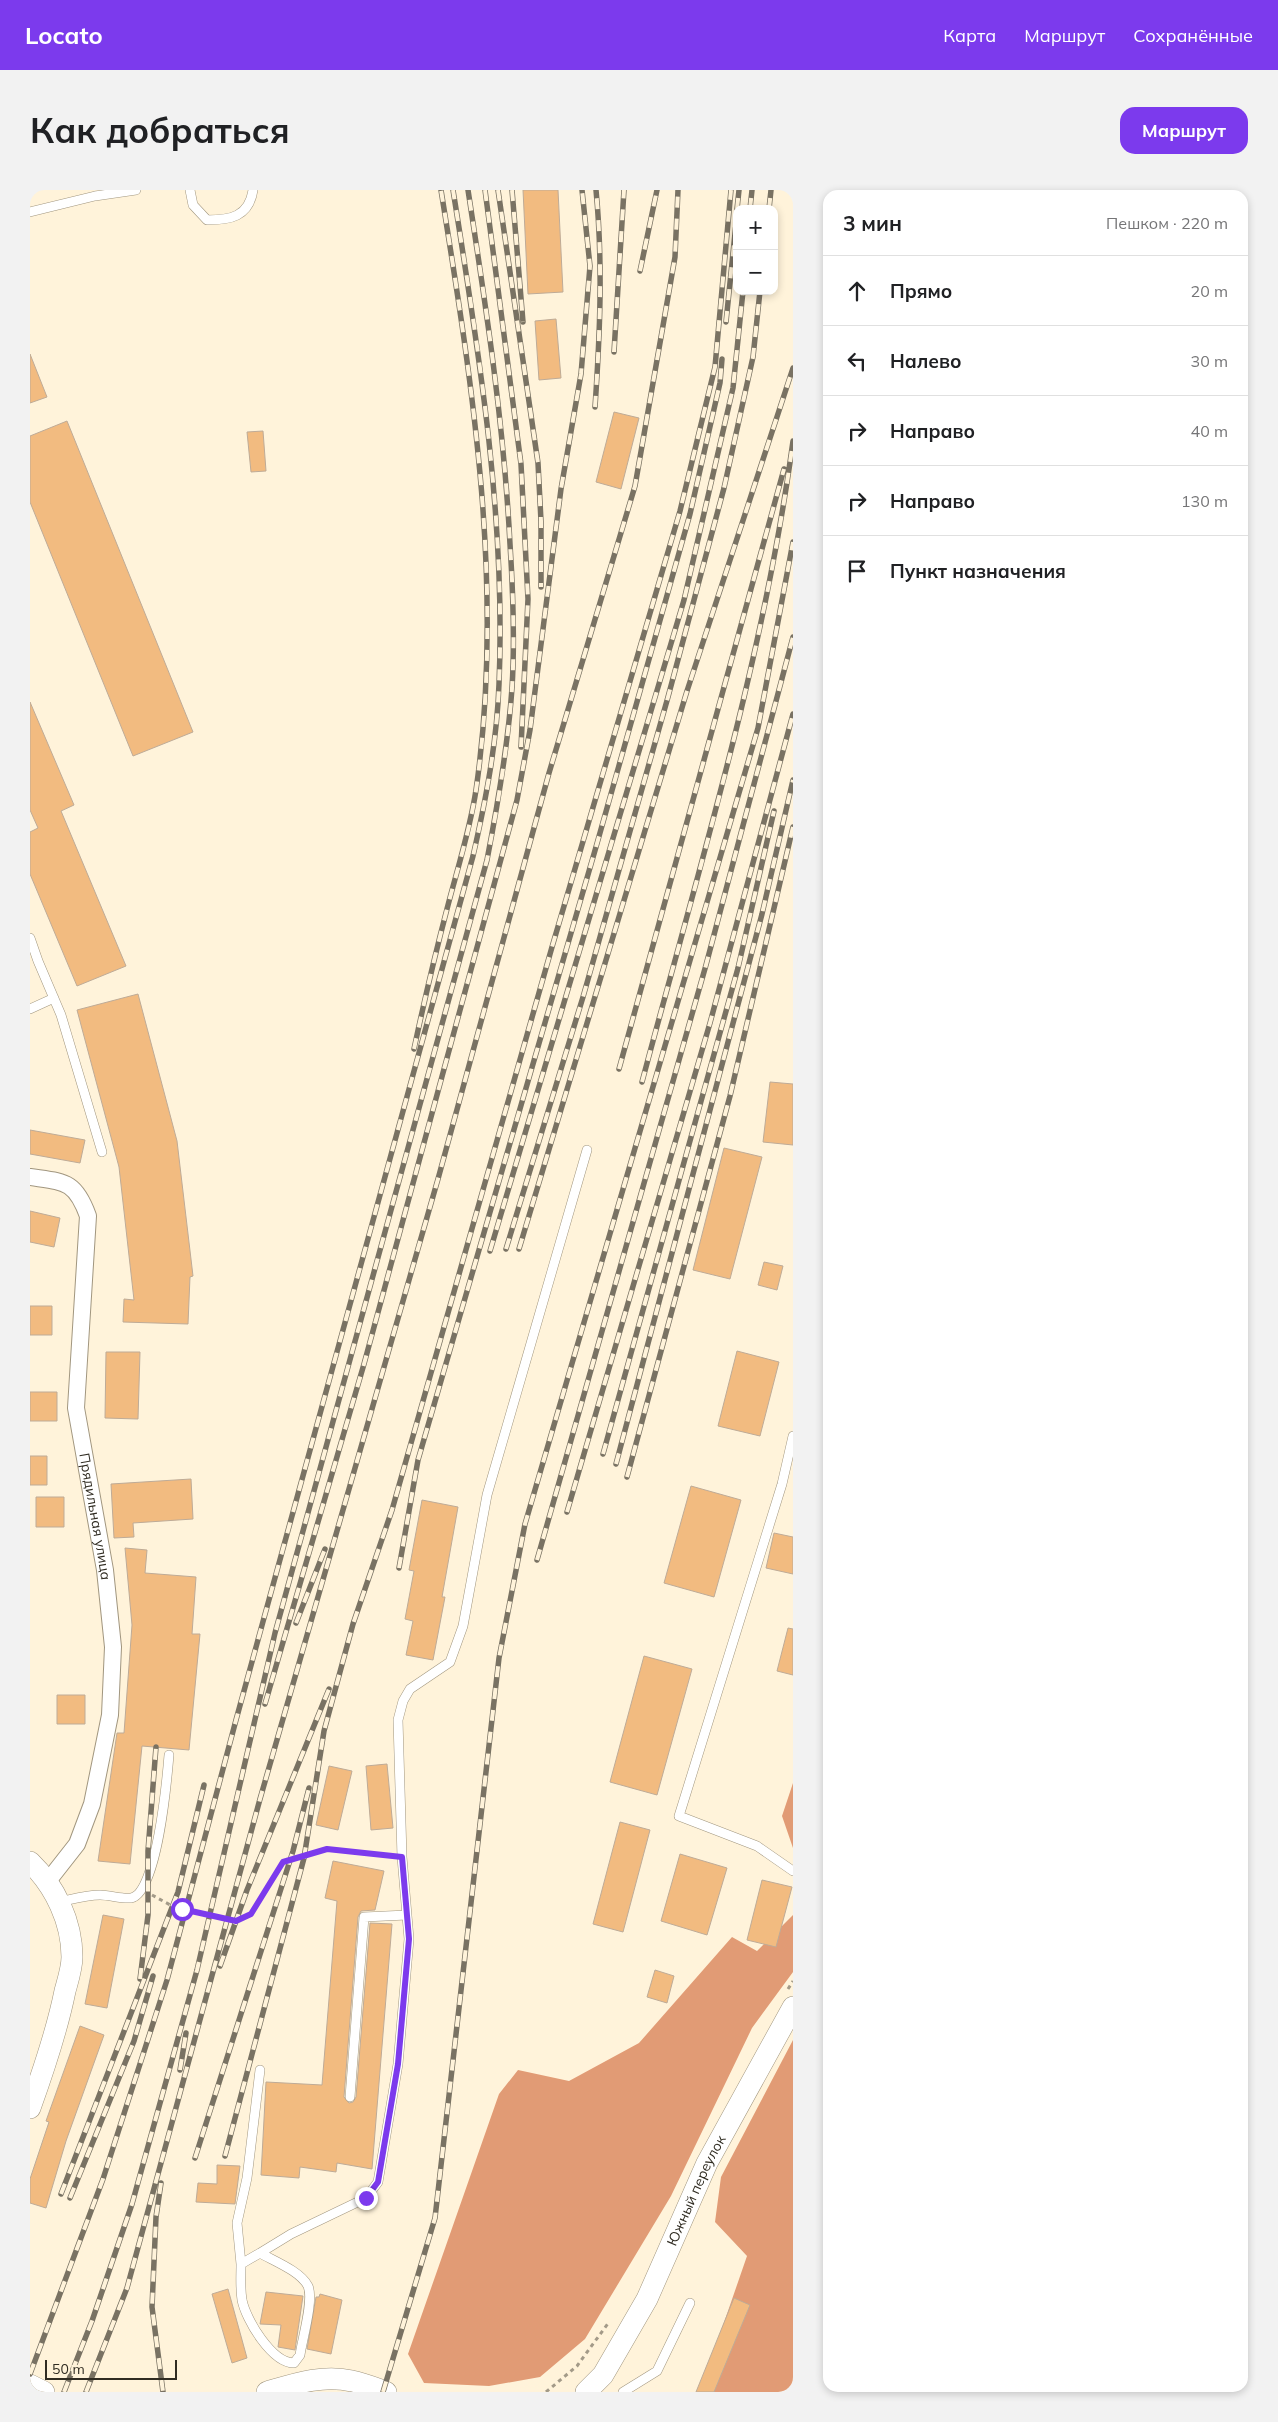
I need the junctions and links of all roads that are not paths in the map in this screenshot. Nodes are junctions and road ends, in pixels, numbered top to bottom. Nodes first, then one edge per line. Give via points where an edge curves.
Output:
1 (136, 190) edge
2 (190, 190) edge
3 (253, 190) edge
4 (30, 212) edge
5 (30, 938) edge
6 (54, 998) junction
7 (30, 1009) edge
8 (587, 1150) dead end
9 (102, 1152) dead end
10 (30, 1177) edge
11 (793, 1436) edge
12 (169, 1755) dead end
13 (30, 1862) edge
14 (793, 1870) edge
15 (48, 1881) junction
16 (59, 1902) junction
17 (407, 1914) junction
18 (793, 2007) edge
19 (260, 2070) dead end
20 (350, 2096) dead end
21 (30, 2108) edge
22 (260, 2253) junction
23 (241, 2264) junction
24 (690, 2303) dead end
25 (285, 2384) edge
26 (30, 2385) edge
27 (44, 2392) edge
28 (386, 2392) edge
29 (586, 2392) edge
30 (623, 2392) edge

1 - 4 lane
2 - 3 lane via 193,205 207,220 227,220 244,212
5 - 6 lane
6 - 7 lane
6 - 9 lane via 62,1015
8 - 17 lane via 487,1495 463,1626 450,1662 410,1690 398,1720
10 - 15 street, Прядильная улица via 67,1183 82,1198 88,1216 76,1408 105,1570 112,1647 110,1715 92,1804 77,1844
11 - 14 lane via 782,1484 679,1816 757,1846
12 - 16 lane via 164,1810 142,1892 132,1898 100,1895
13 - 15 street
15 - 16 street
16 - 21 street via 68,1929 72,1958 50,2051
17 - 20 lane via 364,1917
17 - 22 lane via 409,1939 398,2064 378,2182 366,2198 291,2234
18 - 29 street, Южный переулок via 707,2163 647,2299 603,2376
19 - 23 lane via 247,2178 237,2223
22 - 23 lane
22 - 25 lane via 298,2275 307,2285 310,2296 300,2356
23 - 25 lane via 242,2301 250,2321 278,2358 288,2363
24 - 30 lane via 657,2371
25 - 28 street via 352,2380
26 - 27 street

